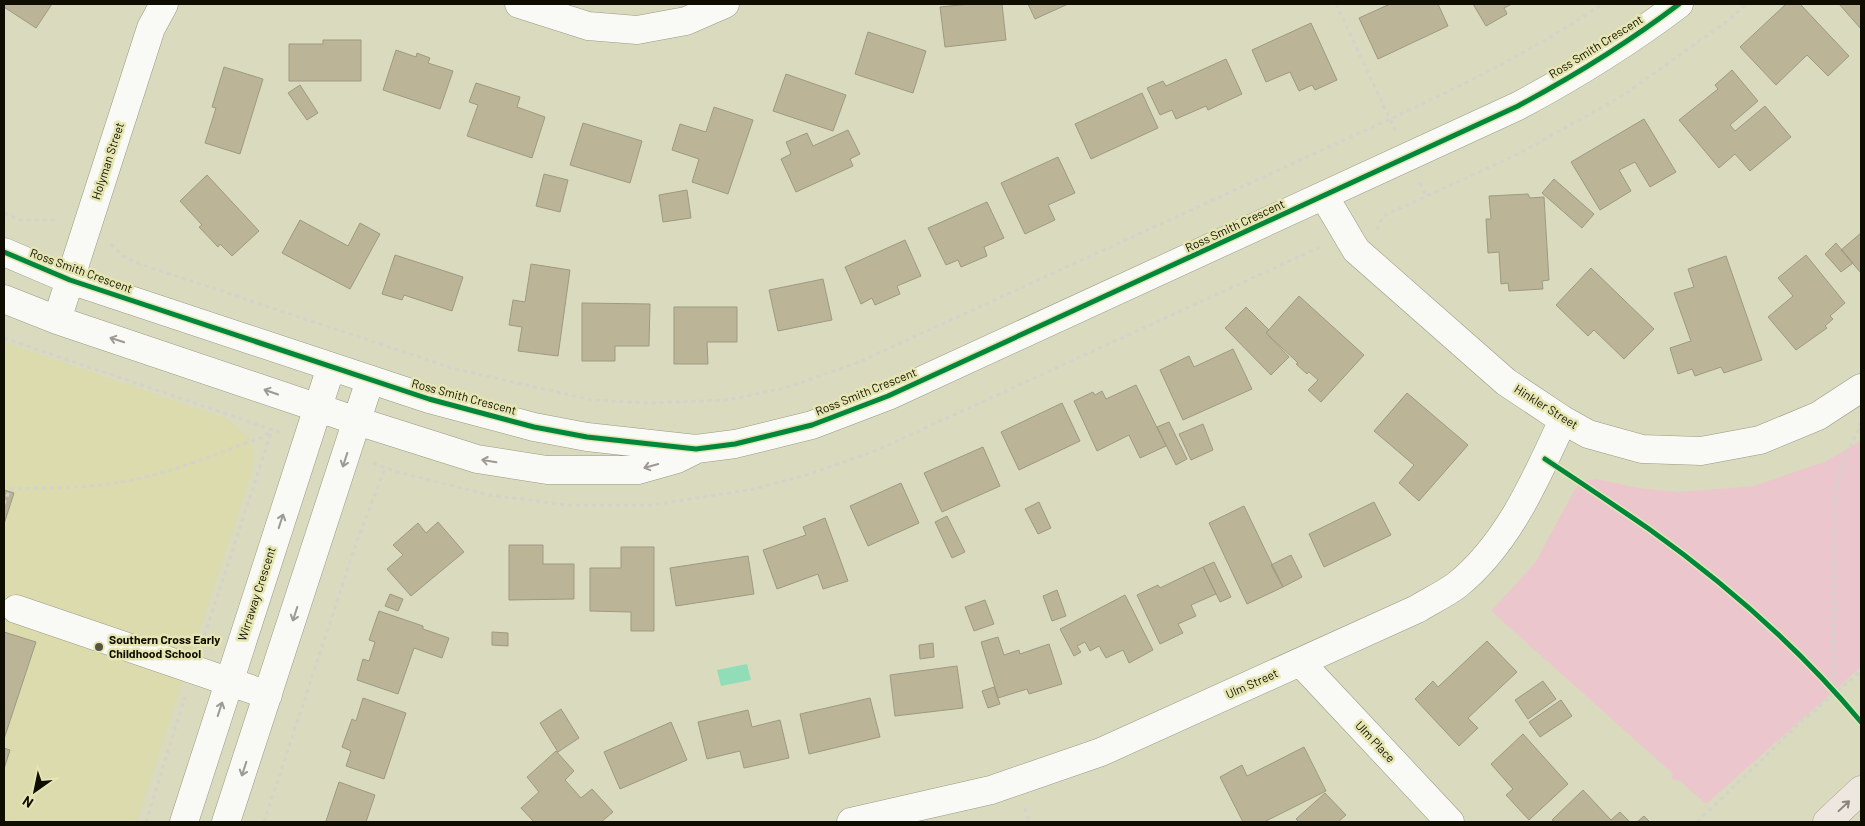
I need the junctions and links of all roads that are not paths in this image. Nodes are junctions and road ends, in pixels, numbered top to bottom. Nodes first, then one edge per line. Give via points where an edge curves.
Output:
1 (164, 4) edge
2 (519, 4) edge
3 (725, 4) edge
4 (1679, 4) edge
5 (1324, 196) junction
6 (4, 252) edge
7 (70, 280) junction
8 (4, 299) edge
9 (57, 320) junction
10 (331, 367) junction
11 (370, 380) junction
12 (1854, 393) edge
13 (317, 408) junction
14 (1563, 420) junction
15 (357, 421) junction
16 (696, 449) junction
17 (16, 609) dead end
18 (1301, 663) junction
19 (229, 683) junction
20 (268, 695) junction
21 (1861, 790) edge
22 (184, 822) edge
23 (226, 822) edge
24 (851, 822) edge
25 (1450, 822) edge
26 (1827, 822) edge

1 - 7 street, Holyman Street via 151,28
2 - 3 street via 588,26 637,30 686,21
4 - 5 street, Ross Smith Crescent via 1566,80 1518,106
5 - 14 street, Hinkler Street via 1356,250 1506,382
5 - 16 street, Ross Smith Crescent via 888,396 812,425 735,444
6 - 7 street, Ross Smith Crescent
7 - 9 street, Holyman Street
7 - 10 street, Ross Smith Crescent
8 - 9 street, Ross Smith Crescent
13 -> 9 street, Ross Smith Crescent
10 - 11 street, Ross Smith Crescent
10 - 13 street, Wirraway Crescent
11 - 15 street
11 - 16 street, Ross Smith Crescent via 534,427 587,437
12 - 14 street, Hinkler Street via 1818,416 1760,440 1701,452 1642,449 1588,434
13 - 15 street, Ross Smith Crescent
19 -> 13 street, Wirraway Crescent
14 - 18 street, Ulm Street via 1515,515 1490,554 1456,586 1417,609
16 -> 15 street, Ross Smith Crescent via 677,459 638,470 547,470 478,459
15 -> 20 street
17 - 19 street
18 - 24 street, Ulm Street via 1101,752 991,790
18 - 25 street, Ulm Place
19 - 20 street
22 -> 19 street, Wirraway Crescent
20 -> 23 street
26 -> 21 main road

